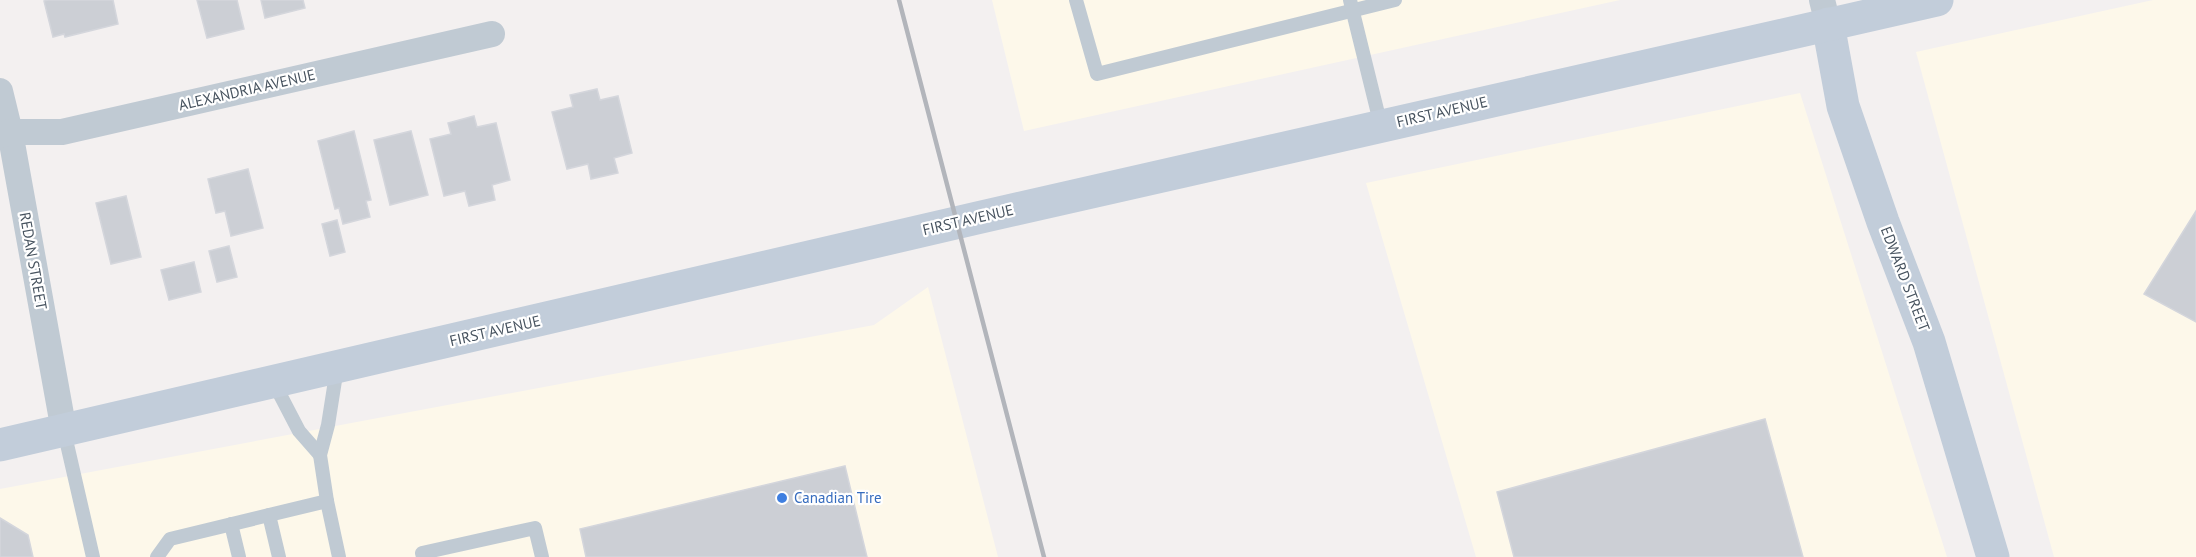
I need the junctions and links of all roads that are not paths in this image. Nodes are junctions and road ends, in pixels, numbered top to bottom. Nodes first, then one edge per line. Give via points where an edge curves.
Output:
1 (1076, 0) edge
2 (1395, 0) edge
3 (1937, 0) edge
4 (1351, 6) edge
5 (1825, 12) edge
6 (492, 34) dead end
7 (0, 91) edge
8 (1381, 126) junction
9 (5, 134) edge
10 (337, 368) junction
11 (274, 383) junction
12 (64, 431) junction
13 (0, 446) edge
14 (320, 455) junction
15 (327, 501) junction
16 (269, 515) junction
17 (231, 524) junction
18 (93, 557) edge
19 (157, 557) edge
20 (239, 557) edge
21 (279, 557) edge
22 (339, 557) edge
23 (423, 557) edge
24 (542, 557) edge
25 (1993, 557) edge

1 - 4 lane via 1097,75
2 - 4 lane
3 - 5 main road, FIRST AVENUE
4 - 8 lane
5 - 8 main road, FIRST AVENUE
5 - 25 main road, EDWARD STREET via 1843,106 1929,342
6 - 9 street, ALEXANDRIA AVENUE via 62,132
7 - 9 street, REDAN STREET
8 - 10 main road, FIRST AVENUE
9 - 12 street, REDAN STREET
10 - 11 main road, FIRST AVENUE
10 - 14 lane
11 - 12 main road, FIRST AVENUE
11 - 14 lane via 299,431
12 - 13 main road, FIRST AVENUE
12 - 18 lane
14 - 15 lane
15 - 16 lane
15 - 22 lane
16 - 17 lane
16 - 21 lane
17 - 19 lane via 170,539
17 - 20 lane
23 - 24 lane via 422,553 535,528

